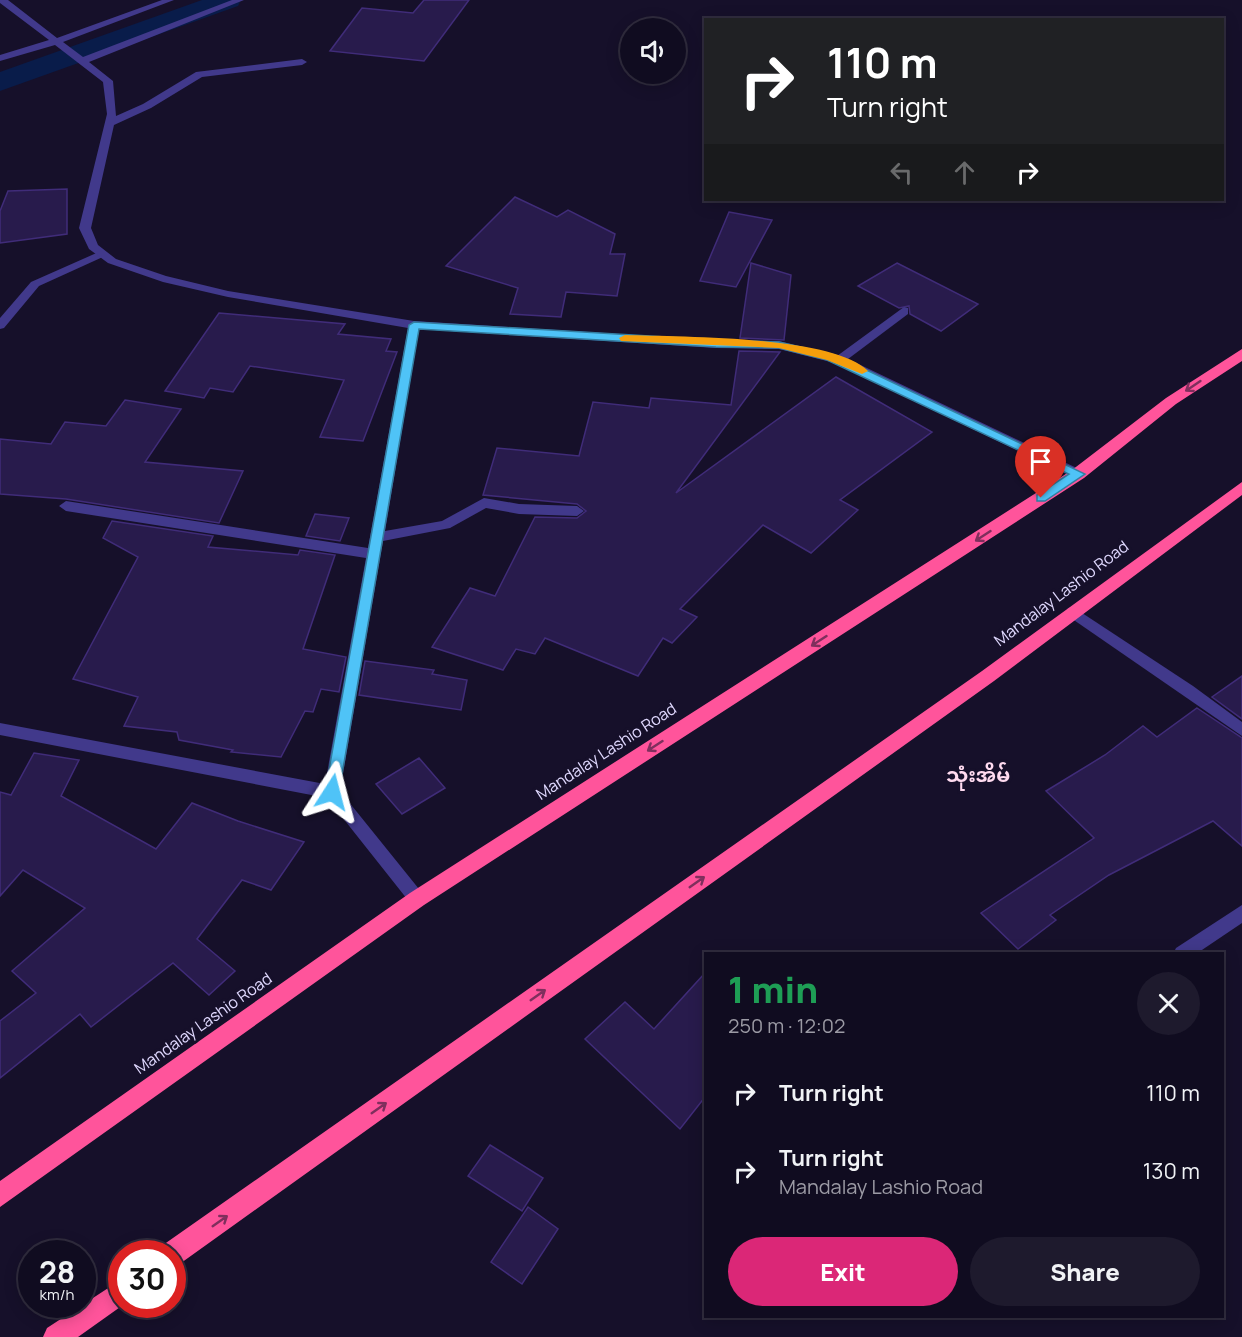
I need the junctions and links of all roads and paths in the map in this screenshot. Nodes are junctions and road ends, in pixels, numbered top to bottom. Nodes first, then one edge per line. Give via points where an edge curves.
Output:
1 (2, 0) edge
2 (170, 0) edge
3 (240, 0) edge
4 (56, 43) junction
5 (0, 57) edge
6 (77, 57) junction
7 (302, 62) dead end
8 (110, 123) junction
9 (101, 254) junction
10 (904, 311) dead end
11 (414, 325) junction
12 (0, 326) edge
13 (1242, 354) edge
14 (839, 360) junction
15 (1078, 474) junction
16 (1242, 487) edge
17 (66, 506) dead end
18 (577, 511) dead end
19 (375, 538) junction
20 (372, 554) junction
21 (1073, 612) junction
22 (0, 729) edge
23 (1242, 730) edge
24 (332, 792) junction
25 (417, 899) junction
26 (1242, 913) edge
27 (1185, 952) edge
28 (0, 1195) edge
29 (186, 1244) edge
30 (108, 1301) edge
31 (56, 1337) edge

1 - 4 street via 51,35
2 - 4 street
3 - 6 street
4 - 5 street
4 - 6 street
6 - 8 street via 108,81
7 - 8 street via 199,74
8 - 9 street via 85,228 93,247
9 - 11 street via 174,282
9 - 12 street via 35,284
10 - 14 street
11 - 14 street via 779,345
11 - 19 street
13 -> 15 highway, Mandalay Lashio Road via 1171,401
14 - 15 street
15 -> 25 highway, Mandalay Lashio Road
16 - 21 highway, Mandalay Lashio Road
17 - 20 street
18 - 19 street via 484,503 445,525
19 - 20 street
20 - 24 street
21 - 23 street
29 -> 21 highway, Mandalay Lashio Road
22 - 24 street
24 - 25 street
25 - 28 highway, Mandalay Lashio Road
26 - 27 street
30 - 31 highway

